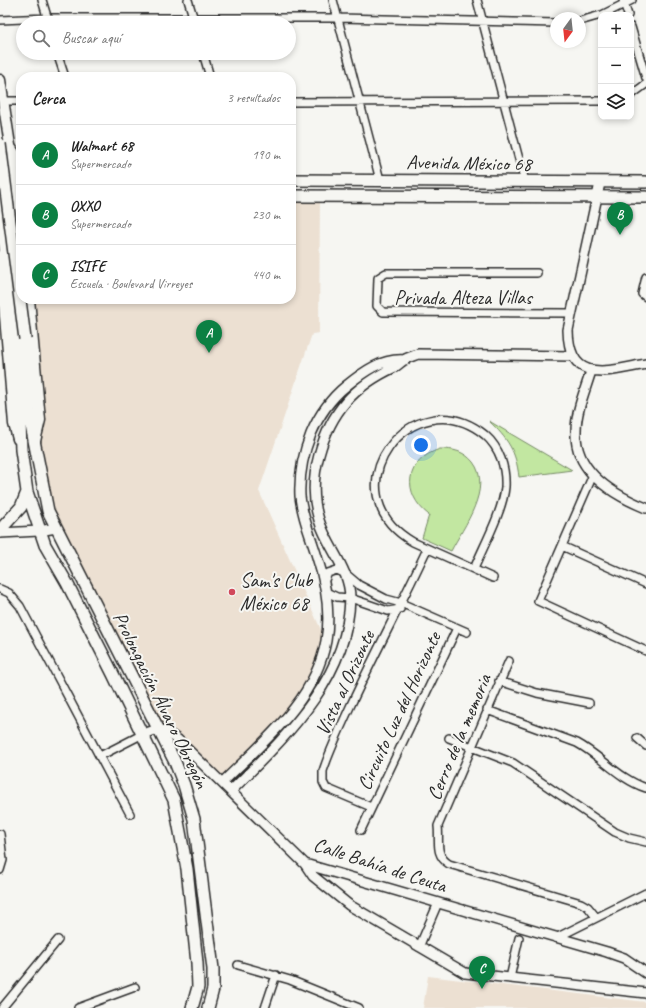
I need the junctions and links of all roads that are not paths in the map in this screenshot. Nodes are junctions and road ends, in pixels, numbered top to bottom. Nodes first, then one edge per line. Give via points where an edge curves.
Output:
1 (42, 0) edge
2 (188, 0) edge
3 (333, 0) edge
4 (477, 0) edge
5 (632, 0) edge
6 (624, 2) edge
7 (606, 12) edge
8 (627, 12) edge
9 (47, 16) edge
10 (193, 16) edge
11 (598, 16) edge
12 (338, 18) junction
13 (296, 19) edge
14 (586, 19) edge
15 (0, 20) edge
16 (16, 20) edge
17 (482, 21) junction
18 (550, 23) edge
19 (634, 37) edge
20 (59, 60) edge
21 (205, 60) edge
22 (63, 72) edge
23 (209, 72) edge
24 (646, 78) edge
25 (0, 80) edge
26 (646, 84) edge
27 (634, 93) edge
28 (4, 101) junction
29 (16, 101) edge
30 (598, 101) edge
31 (296, 102) edge
32 (505, 102) junction
33 (361, 103) junction
34 (0, 144) edge
35 (11, 149) junction
36 (16, 157) edge
37 (16, 169) edge
38 (0, 177) edge
39 (16, 177) edge
40 (296, 180) edge
41 (380, 180) junction
42 (525, 182) junction
43 (646, 182) edge
44 (600, 183) junction
45 (0, 192) edge
46 (16, 192) edge
47 (296, 196) edge
48 (646, 197) edge
49 (597, 198) junction
50 (0, 202) edge
51 (0, 256) edge
52 (537, 273) dead end
53 (646, 277) edge
54 (646, 297) edge
55 (16, 301) edge
56 (16, 304) edge
57 (29, 304) edge
58 (572, 313) junction
59 (20, 340) junction
60 (572, 356) junction
61 (405, 360) junction
62 (646, 364) edge
63 (591, 372) junction
64 (35, 442) junction
65 (21, 450) junction
66 (593, 475) junction
67 (27, 492) junction
68 (646, 508) edge
69 (56, 528) junction
70 (0, 530) edge
71 (39, 531) junction
72 (0, 533) edge
73 (562, 546) junction
74 (427, 549) junction
75 (474, 570) junction
76 (346, 574) junction
77 (493, 578) dead end
78 (324, 582) junction
79 (646, 584) edge
80 (0, 589) edge
81 (326, 592) junction
82 (350, 598) junction
83 (400, 606) junction
84 (457, 628) junction
85 (467, 632) dead end
86 (646, 652) edge
87 (509, 661) dead end
88 (499, 681) junction
89 (589, 703) dead end
90 (487, 710) junction
91 (158, 729) junction
92 (143, 734) junction
93 (449, 738) dead end
94 (637, 738) dead end
95 (471, 746) junction
96 (646, 746) edge
97 (100, 756) junction
98 (223, 782) junction
99 (646, 788) edge
100 (231, 791) junction
101 (371, 807) junction
102 (130, 814) dead end
103 (361, 830) dead end
104 (0, 834) edge
105 (646, 842) edge
106 (305, 864) junction
107 (0, 870) edge
108 (646, 893) edge
109 (438, 903) junction
110 (596, 917) junction
111 (519, 938) dead end
112 (556, 938) junction
113 (58, 940) dead end
114 (419, 947) junction
115 (238, 965) dead end
116 (646, 973) edge
117 (276, 975) junction
118 (510, 978) junction
119 (135, 986) dead end
120 (646, 993) edge
121 (2, 1008) edge
122 (78, 1008) edge
123 (192, 1008) edge
124 (208, 1008) edge
125 (265, 1008) edge
126 (359, 1008) edge

1 - 9 street
2 - 10 street
3 - 12 street
4 - 17 street
5 - 6 street
6 - 7 street
6 - 8 street
11 - 14 street
12 - 13 street
12 - 17 street
12 - 33 street
15 - 16 street
17 - 18 street
17 - 32 street
19 - 24 street
20 - 22 street
21 - 23 street
25 - 28 main road
26 - 27 street
28 - 29 street
28 - 35 main road
30 - 32 street
31 - 33 street
32 - 33 street
32 - 42 street
33 - 41 street
34 - 55 main road, Prolongación Álvaro Obregón, bridge
35 - 36 main road
35 - 37 main road
38 - 39 main road
40 - 41 main road, Avenida México 68
41 - 42 main road, Avenida México 68
42 - 44 main road, Avenida México 68
43 - 44 main road, Avenida México 68
44 - 49 street
45 - 46 main road
47 - 49 main road, Avenida México 68
48 - 49 main road, Avenida México 68
49 - 58 street
50 - 59 main road, Prolongación Álvaro Obregón
51 - 65 main road, Prolongación Álvaro Obregón via 14,424
52 - 58 street, Privada Alteza Villas via 386,273 378,278 378,306 383,312
53 - 54 street via 642,294
56 - 59 main road, Prolongación Álvaro Obregón, bridge
57 - 64 main road, Prolongación Álvaro Obregón via 40,420
58 - 60 street via 568,330
59 - 64 main road, Prolongación Álvaro Obregón
59 - 65 main road, Prolongación Álvaro Obregón
60 - 61 street via 430,352
60 - 63 street
61 - 76 street via 371,380 343,405 328,428 320,452 314,476 315,504 325,536
61 - 78 street via 394,359 372,367 340,390 322,412 308,442 302,461 300,496
62 - 63 street
63 - 66 street via 576,432 580,452
64 - 69 main road, Prolongación Álvaro Obregón via 48,511
65 - 67 main road, Prolongación Álvaro Obregón
66 - 68 street via 614,493
66 - 73 street
67 - 70 main road via 21,507
67 - 71 main road, Prolongación Álvaro Obregón
69 - 71 street
69 - 91 main road, Prolongación Álvaro Obregón
71 - 72 street
71 - 92 main road, Prolongación Álvaro Obregón
73 - 79 street
73 - 86 street via 538,601
74 - 75 street
74 - 75 street via 397,532 386,519 377,494 378,468 389,446 411,428 437,420 459,421 488,438 497,451 505,472 502,502
74 - 83 street, Vista al Orizonte
75 - 77 street
76 - 78 street via 337,570 332,571
76 - 82 street
76 - 83 street via 359,585
78 - 81 street
80 - 97 street via 9,593 20,606
81 - 82 street, Circuito Luz del Horizonte via 337,597
81 - 98 street via 326,641 312,681 292,712
82 - 83 street, Circuito Luz del Horizonte via 388,611
82 - 100 street via 341,644 321,689 300,720
83 - 84 street, Circuito Luz del Horizonte via 411,607
83 - 101 street, Vista al Orizonte via 355,696 323,771 326,788
84 - 85 street, Circuito Luz del Horizonte
84 - 101 street, Circuito Luz del Horizonte
87 - 88 street, Cerro de la memoria
88 - 89 street via 537,693
88 - 90 street, Cerro de la memoria
90 - 95 street, Cerro de la memoria
90 - 99 street via 587,748 628,780
91 - 92 street
91 - 98 street, Calle Bahía de Ceuta via 165,730 178,740
91 - 124 main road, Prolongación Álvaro Obregón via 184,785 194,819 213,969 213,989
92 - 97 street
92 - 123 main road, Prolongación Álvaro Obregón via 163,773 176,808 187,869 198,987
93 - 95 street
94 - 96 street
95 - 105 street via 525,770 615,832
95 - 110 street, Cerro de la memoria via 438,826 438,848 444,861 581,903
97 - 102 street
98 - 100 street, Calle Bahía de Ceuta
100 - 106 street, Calle Bahía de Ceuta
101 - 103 street, Circuito Luz del Horizonte
104 - 107 street via 3,860
106 - 109 street, Calle Bahía de Ceuta
106 - 114 street via 313,876 338,897
108 - 110 street
109 - 112 street, Calle Bahía de Ceuta
109 - 114 street
110 - 112 street
111 - 118 street
112 - 116 street, Calle Bahía de Ceuta via 619,956
113 - 121 street
114 - 118 street via 465,973
115 - 117 street
117 - 125 street
117 - 126 street
118 - 120 street
119 - 122 street

